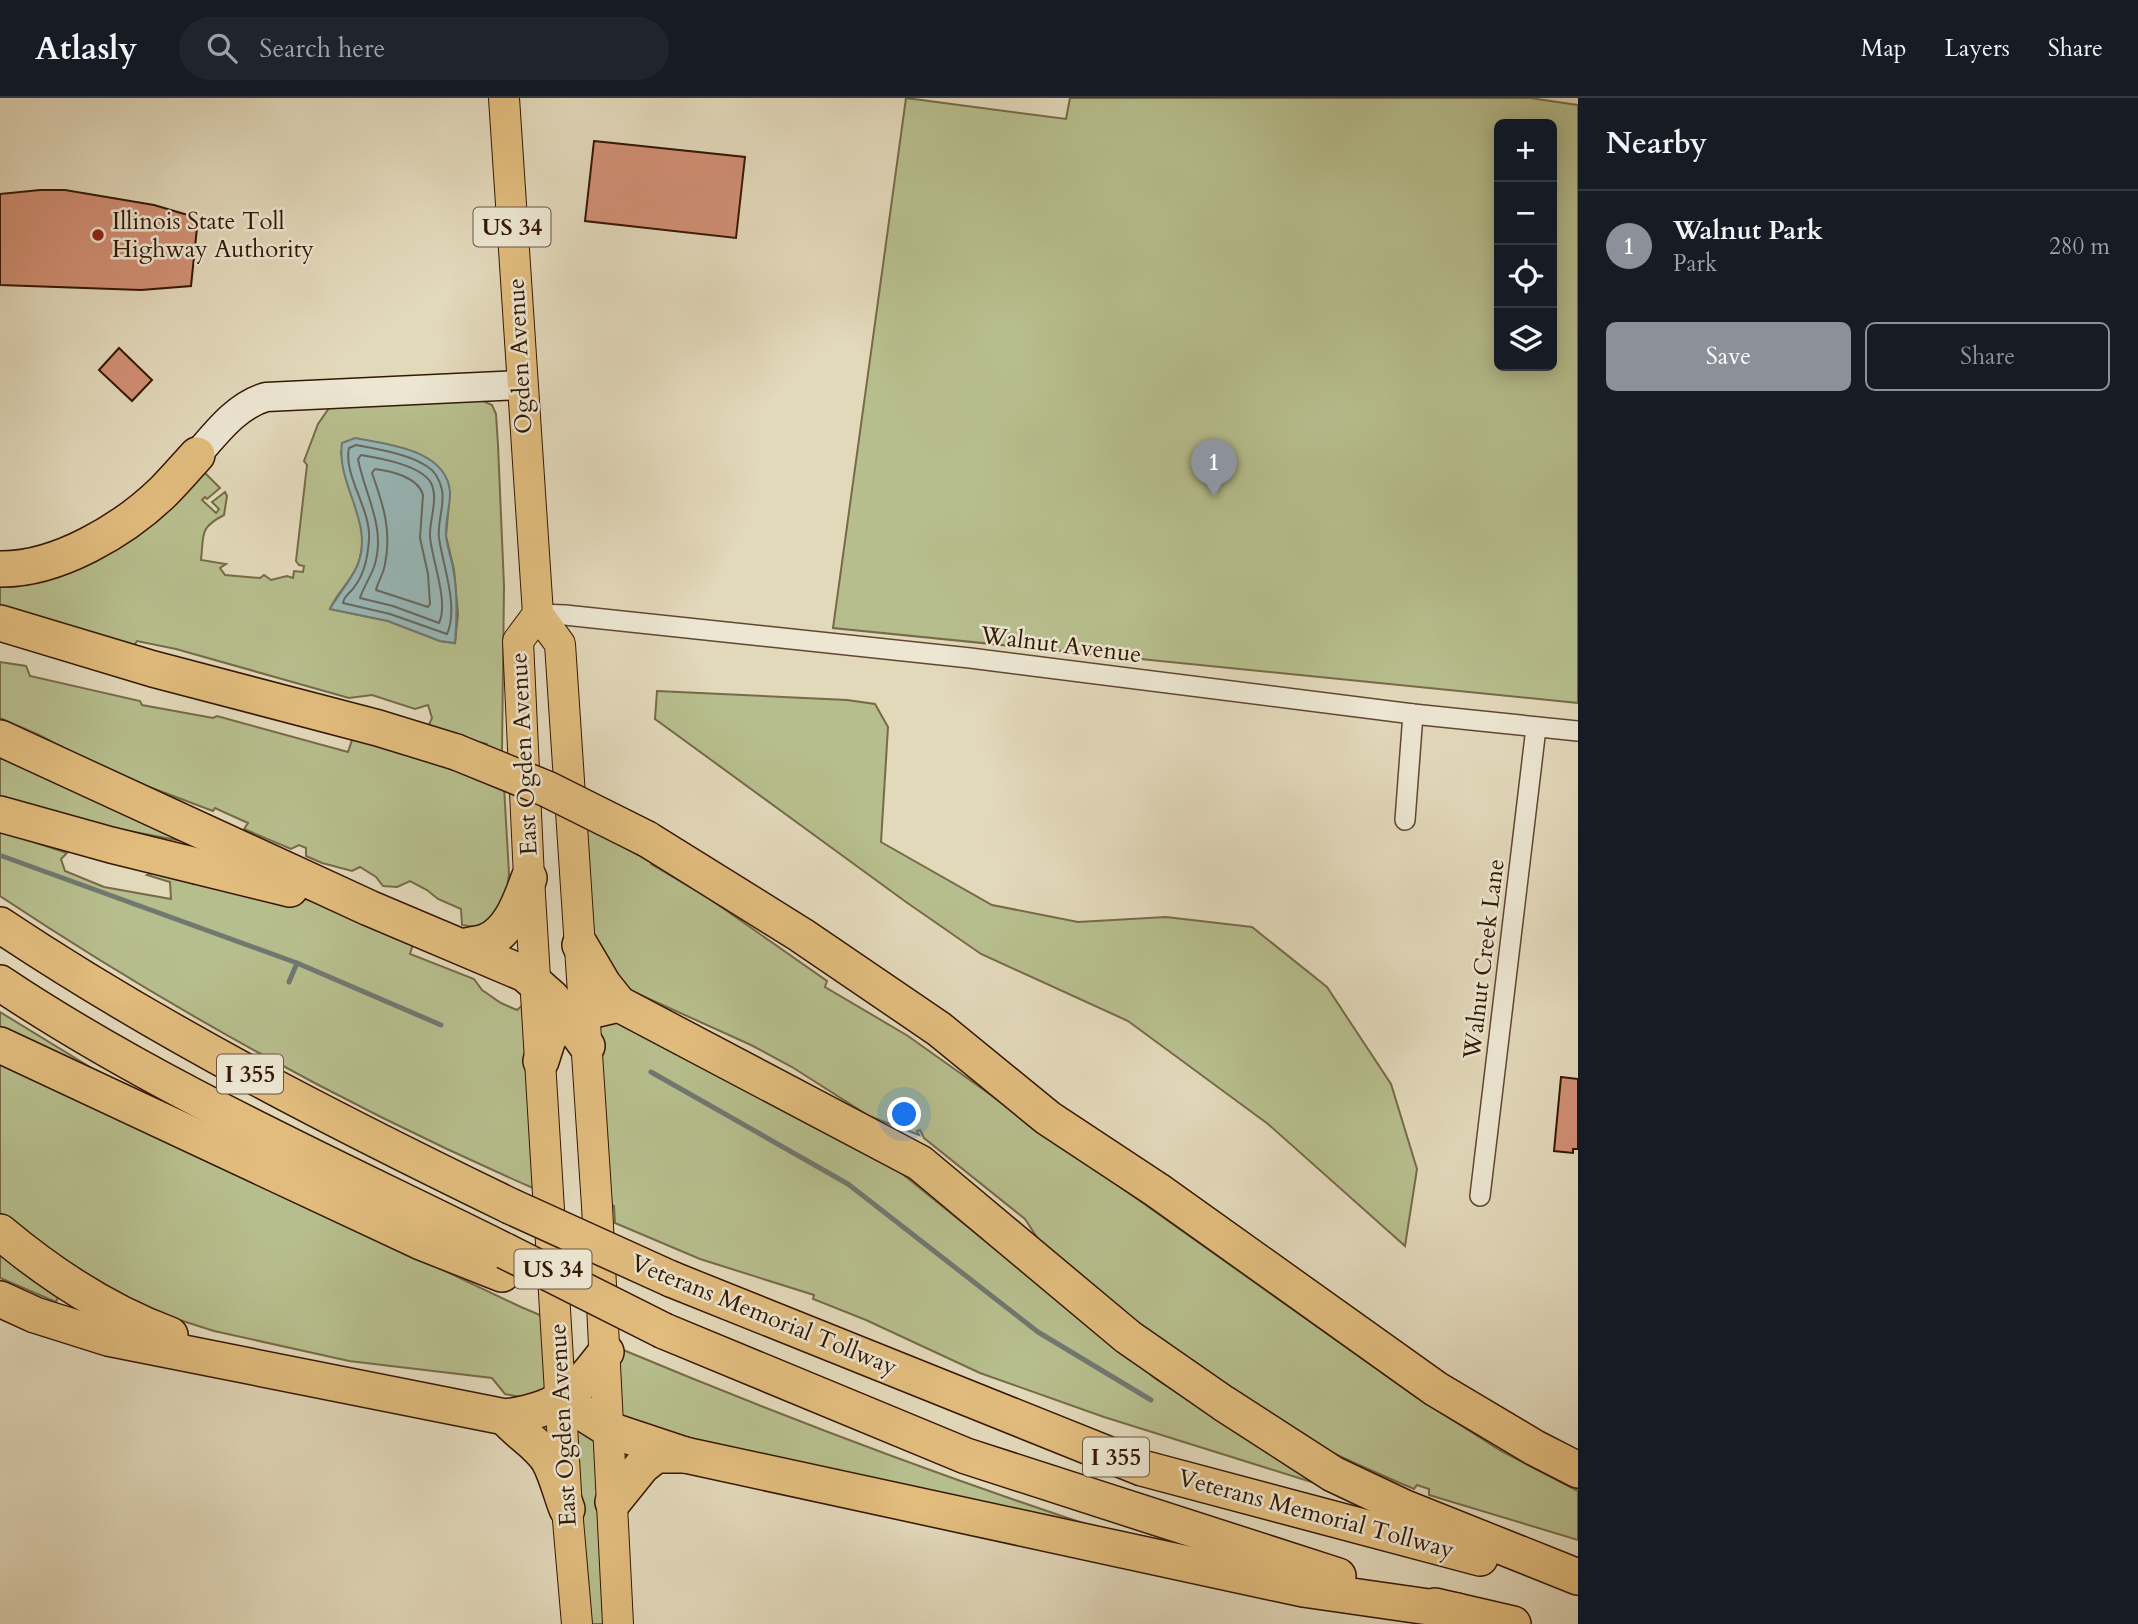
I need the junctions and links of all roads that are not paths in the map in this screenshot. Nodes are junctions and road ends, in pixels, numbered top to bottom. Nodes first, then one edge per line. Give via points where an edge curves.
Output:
1 (504, 98) edge
2 (522, 386) junction
3 (197, 454) joint
4 (0, 569) edge
5 (538, 614) junction
6 (0, 623) edge
7 (0, 643) edge
8 (153, 669) junction
9 (1413, 713) junction
10 (1536, 728) junction
11 (1578, 732) edge
12 (0, 738) edge
13 (0, 814) edge
14 (1405, 820) dead end
15 (529, 878) junction
16 (369, 908) junction
17 (0, 925) edge
18 (580, 945) junction
19 (463, 947) junction
20 (536, 982) junction
21 (0, 983) edge
22 (619, 1004) junction
23 (574, 1014) junction
24 (0, 1045) edge
25 (587, 1046) joint
26 (541, 1061) junction
27 (1480, 1196) dead end
28 (0, 1232) edge
29 (503, 1263) junction
30 (0, 1299) edge
31 (606, 1352) junction
32 (249, 1365) junction
33 (562, 1400) junction
34 (505, 1417) junction
35 (610, 1430) junction
36 (685, 1455) junction
37 (1578, 1470) edge
38 (613, 1502) junction
39 (567, 1509) junction
40 (1578, 1577) edge
41 (1578, 1585) edge
42 (1457, 1611) junction
43 (577, 1624) edge
44 (618, 1624) edge
45 (1513, 1624) edge

1 - 2 main road, Ogden Avenue / US 34
2 - 3 street via 286,394 251,401
2 - 5 main road, Ogden Avenue / US 34
3 - 4 highway via 163,492 90,544 47,562
5 - 9 street, Walnut Avenue via 970,658
5 - 15 main road, East Ogden Avenue / US 34 via 518,641
5 - 18 main road, East Ogden Avenue via 560,644
6 - 8 highway
7 - 8 highway
8 - 37 highway, bridge via 456,752 547,789 647,839 801,934 939,1029 1048,1118 1157,1189 1436,1389
9 - 10 street, Walnut Avenue
9 - 14 street
10 - 11 street, Walnut Avenue
10 - 27 street, Walnut Creek Lane
12 - 16 highway
13 - 16 highway
15 - 19 highway via 504,927 488,941
15 - 20 main road, East Ogden Avenue / US 34
16 - 19 highway
17 - 41 highway, Veterans Memorial Tollway / I 355, bridge via 151,1021 392,1149 671,1279 1142,1468
18 - 22 highway
18 - 23 main road, East Ogden Avenue
19 - 20 highway
20 - 23 highway
20 - 26 main road, East Ogden Avenue / US 34
21 - 29 highway, I 355 via 129,1060
22 - 23 highway
22 - 40 highway via 920,1163 1128,1337 1333,1474
23 - 25 highway
23 - 26 highway via 548,1039
24 - 29 highway via 421,1242
25 - 31 main road, East Ogden Avenue / US 34
26 - 33 main road, East Ogden Avenue / US 34
28 - 32 highway via 113,1310
29 - 42 highway, Veterans Memorial Tollway / I 355, bridge via 966,1456
30 - 32 highway via 108,1338
31 - 33 highway via 580,1386
31 - 35 main road, East Ogden Avenue / US 34
32 - 34 highway
33 - 34 highway via 530,1414
33 - 35 highway
33 - 39 main road, East Ogden Avenue / US 34
34 - 39 highway via 548,1460
35 - 36 highway
35 - 38 main road, East Ogden Avenue / US 34
36 - 38 highway via 656,1455
36 - 42 highway via 1303,1589
38 - 44 main road, East Ogden Avenue / US 34
39 - 43 main road, East Ogden Avenue / US 34
42 - 45 highway, Veterans Memorial Tollway / I 355

